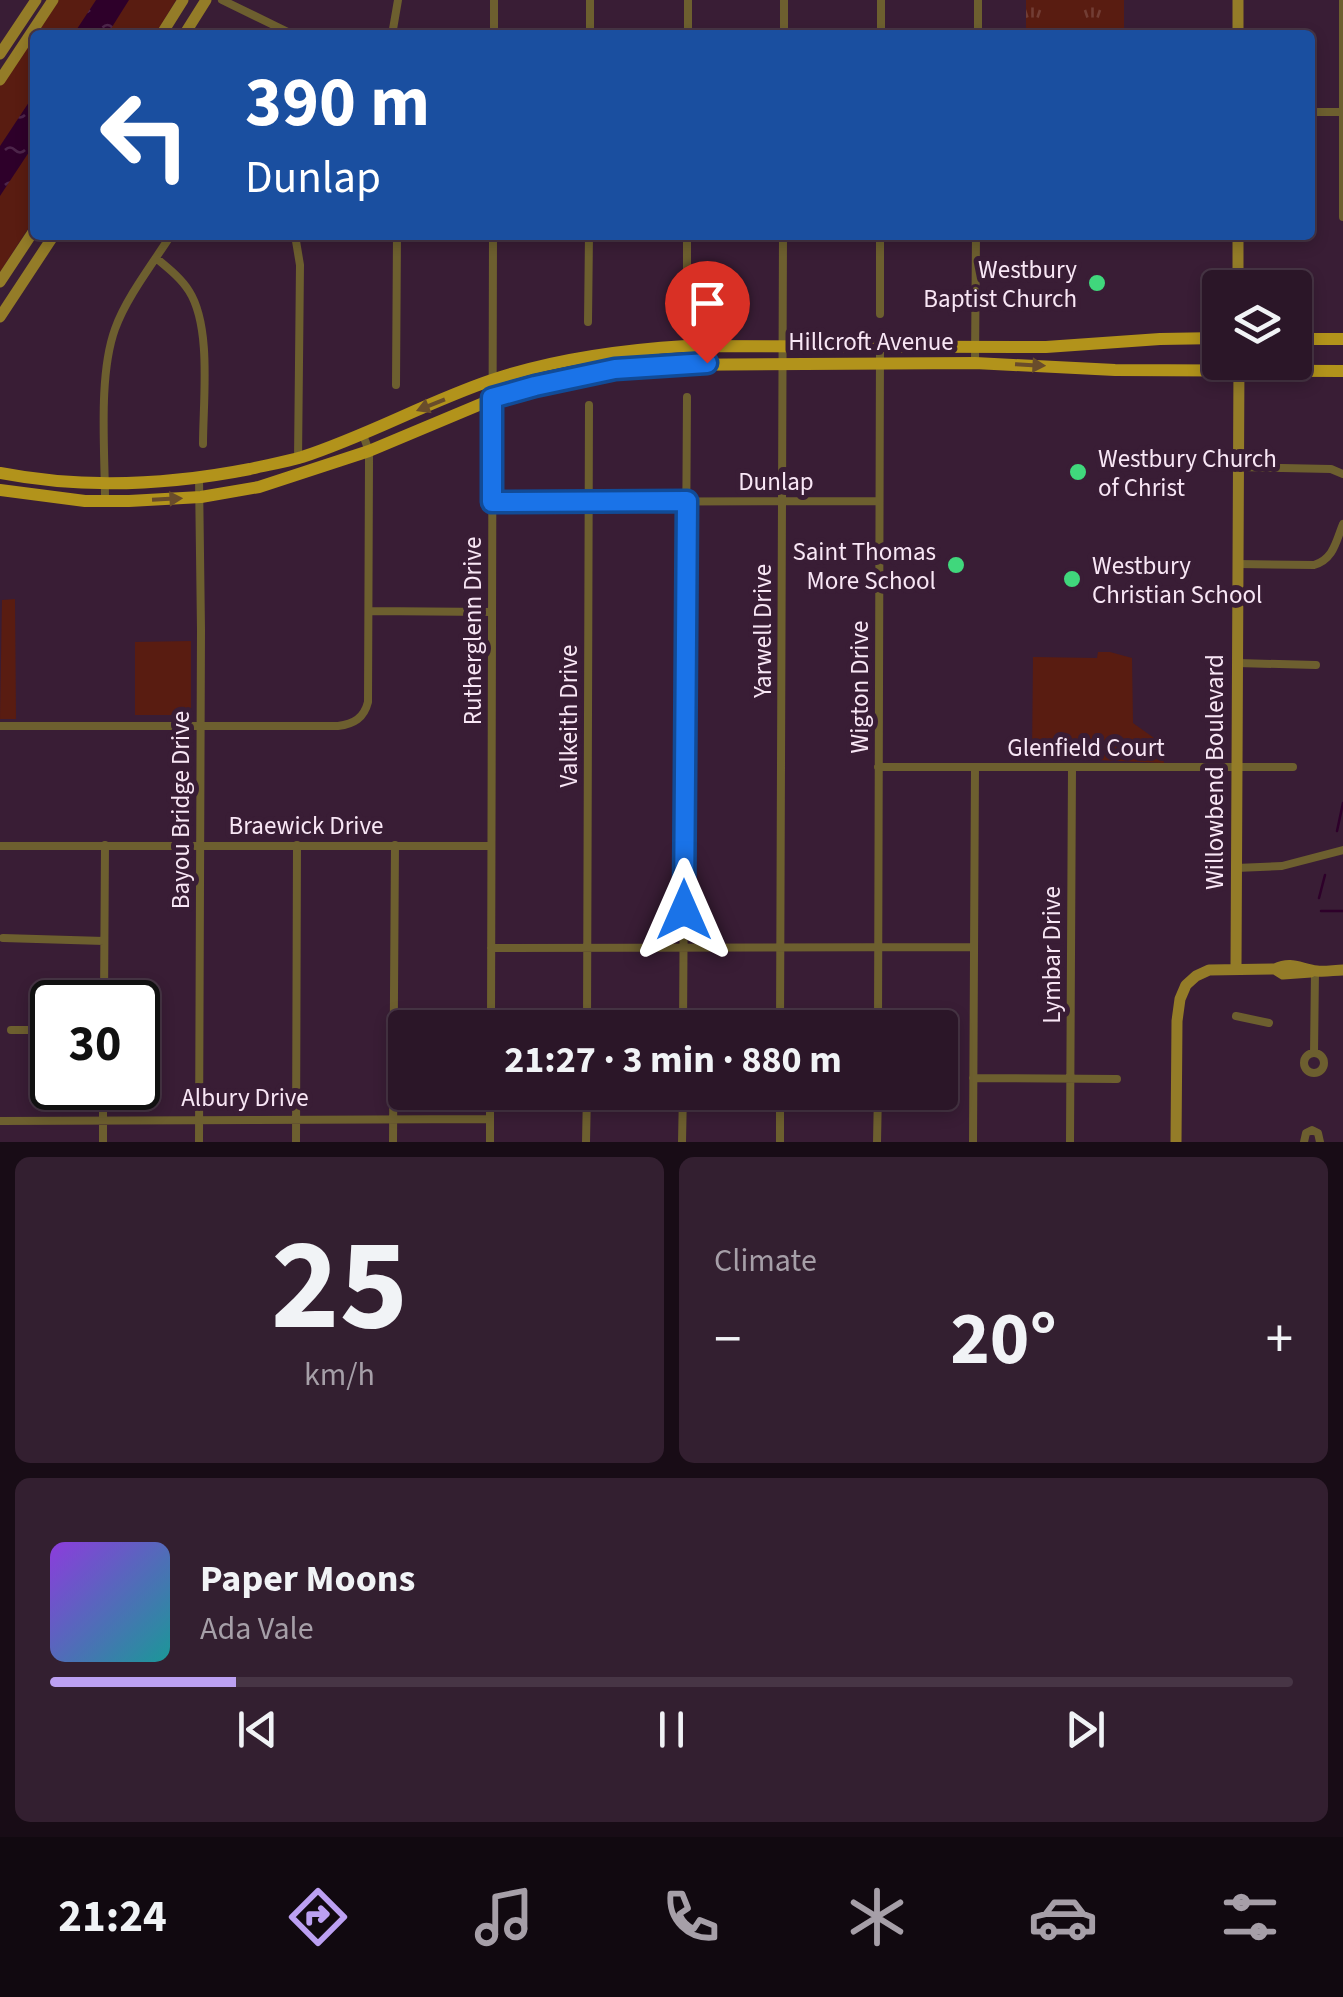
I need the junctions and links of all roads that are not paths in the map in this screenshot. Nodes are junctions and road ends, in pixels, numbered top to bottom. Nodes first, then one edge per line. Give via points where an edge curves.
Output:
1 (36, 0) edge
2 (53, 0) edge
3 (184, 0) edge
4 (206, 0) edge
5 (222, 0) edge
6 (398, 0) edge
7 (494, 0) edge
8 (590, 0) edge
9 (688, 0) edge
10 (784, 0) edge
11 (881, 0) edge
12 (978, 0) edge
13 (1238, 0) edge
14 (1342, 0) edge
15 (33, 30) edge
16 (164, 30) edge
17 (187, 30) edge
18 (284, 30) edge
19 (393, 30) edge
20 (494, 30) edge
21 (590, 30) edge
22 (688, 30) edge
23 (784, 30) edge
24 (881, 30) edge
25 (978, 30) edge
26 (1238, 30) edge
27 (30, 35) edge
28 (0, 54) edge
29 (0, 80) edge
30 (1315, 112) edge
31 (1342, 112) edge
32 (1343, 216) edge
33 (30, 237) edge
34 (51, 240) edge
35 (168, 240) edge
36 (295, 240) edge
37 (397, 240) edge
38 (493, 240) edge
39 (589, 240) edge
40 (687, 240) edge
41 (783, 240) edge
42 (880, 240) edge
43 (976, 240) edge
44 (1238, 240) edge
45 (156, 258) junction
46 (1238, 270) edge
47 (0, 284) edge
48 (14, 296) junction
49 (687, 310) dead end
50 (880, 314) dead end
51 (0, 317) edge
52 (588, 322) dead end
53 (1202, 338) edge
54 (1312, 339) edge
55 (1343, 339) edge
56 (783, 345) junction
57 (880, 346) junction
58 (976, 346) junction
59 (783, 363) junction
60 (975, 363) junction
61 (880, 364) junction
62 (1202, 365) edge
63 (1202, 368) edge
64 (1312, 369) edge
65 (1174, 370) junction
66 (1343, 371) edge
67 (493, 380) junction
68 (1240, 380) edge
69 (396, 385) dead end
70 (687, 396) dead end
71 (492, 398) junction
72 (589, 405) dead end
73 (363, 436) junction
74 (202, 444) dead end
75 (368, 451) junction
76 (298, 458) junction
77 (1238, 468) junction
78 (0, 473) edge
79 (1343, 474) edge
80 (298, 475) junction
81 (199, 477) junction
82 (62, 480) junction
83 (105, 483) junction
84 (6, 491) edge
85 (201, 497) junction
86 (105, 501) junction
87 (589, 501) junction
88 (687, 501) junction
89 (879, 501) junction
90 (492, 502) junction
91 (782, 502) junction
92 (1343, 524) edge
93 (1237, 564) junction
94 (368, 611) junction
95 (492, 612) junction
96 (1237, 664) junction
97 (1316, 665) dead end
98 (0, 726) edge
99 (200, 726) junction
100 (878, 767) junction
101 (975, 767) junction
102 (1072, 767) junction
103 (1236, 767) junction
104 (1294, 767) dead end
105 (104, 845) junction
106 (297, 845) junction
107 (395, 845) junction
108 (0, 846) edge
109 (200, 846) junction
110 (491, 846) junction
111 (1343, 850) edge
112 (1236, 868) junction
113 (3, 938) dead end
114 (104, 941) junction
115 (878, 947) junction
116 (974, 947) junction
117 (491, 948) junction
118 (587, 948) junction
119 (683, 948) junction
120 (780, 948) junction
121 (1236, 968) junction
122 (1343, 970) edge
123 (1315, 971) junction
124 (104, 980) edge
125 (490, 1010) edge
126 (587, 1010) edge
127 (683, 1010) edge
128 (780, 1010) edge
129 (878, 1010) edge
130 (1236, 1016) dead end
131 (1269, 1022) dead end
132 (11, 1030) dead end
133 (30, 1030) edge
134 (1314, 1053) dead end
135 (973, 1078) junction
136 (1071, 1079) junction
137 (1116, 1079) dead end
138 (103, 1110) edge
139 (490, 1110) edge
140 (586, 1110) edge
141 (683, 1110) edge
142 (780, 1110) edge
143 (878, 1110) edge
144 (393, 1119) junction
145 (490, 1119) junction
146 (103, 1120) junction
147 (200, 1120) junction
148 (296, 1120) junction
149 (0, 1121) edge
150 (103, 1142) edge
151 (199, 1142) edge
152 (296, 1142) edge
153 (393, 1142) edge
154 (490, 1142) edge
155 (586, 1142) edge
156 (682, 1142) edge
157 (780, 1142) edge
158 (878, 1142) edge
159 (972, 1142) edge
160 (1070, 1142) edge
161 (1176, 1142) edge
162 (1304, 1142) edge
163 (1320, 1142) edge

1 - 28 street
2 - 15 street
3 - 16 street
4 - 17 street
5 - 18 street
6 - 19 street
7 - 20 street
8 - 21 street
9 - 22 street
10 - 23 street
11 - 24 street
12 - 25 street
13 - 26 street
14 - 31 street
27 - 29 street
30 - 31 street
31 - 32 street
33 - 47 street
34 - 48 street
35 - 45 street
36 - 76 street
37 - 69 street
38 - 67 street, Rutherglenn Drive
39 - 52 street
40 - 49 street
41 - 56 street, Yarwell Drive
42 - 50 street
43 - 58 street
44 - 46 street
45 - 74 street via 191,294 202,322
45 - 83 street via 110,345
47 - 48 street
48 - 51 street
53 - 58 main road, Hillcroft Avenue
54 - 55 main road
56 - 57 main road, Hillcroft Avenue
56 - 59 street, Yarwell Drive
56 - 67 main road, Hillcroft Avenue via 638,349
57 - 58 main road, Hillcroft Avenue
57 - 61 street, Wigton Drive
58 - 60 street
59 - 61 main road, Hillcroft Avenue
59 - 71 main road, Hillcroft Avenue via 615,369
59 - 91 street, Yarwell Drive
60 - 61 main road, Hillcroft Avenue
60 -> 65 main road, Hillcroft Avenue
61 - 89 street, Wigton Drive
62 - 65 main road
63 - 65 main road, Hillcroft Avenue
64 - 66 main road, Hillcroft Avenue
67 - 71 street, Rutherglenn Drive
67 -> 73 main road, Hillcroft Avenue
68 - 77 street, Willowbend Boulevard
70 - 88 street
71 - 75 main road, Hillcroft Avenue
71 - 90 street, Rutherglenn Drive
72 - 87 street, Valkeith Drive
73 - 75 street
73 - 76 main road, Hillcroft Avenue
75 - 80 main road, Hillcroft Avenue
75 - 94 street
76 - 80 street
76 - 81 main road, Hillcroft Avenue
77 - 79 street
77 - 93 street, Willowbend Boulevard
78 - 82 main road, Hillcroft Avenue
80 - 85 main road, Hillcroft Avenue
81 - 83 main road, Hillcroft Avenue
81 - 85 street, Bayou Bridge Drive
82 - 83 main road, Hillcroft Avenue
82 - 84 main road
83 - 86 street
84 - 86 main road, Hillcroft Avenue
86 -> 85 main road, Hillcroft Avenue
85 - 99 street, Bayou Bridge Drive
87 - 88 street, Dunlap
87 - 90 street, Dunlap
87 - 118 street, Valkeith Drive
88 - 91 street, Dunlap
88 - 119 street
89 - 91 street, Dunlap
89 - 100 street, Wigton Drive
90 - 95 street, Rutherglenn Drive
91 - 120 street, Yarwell Drive
92 - 93 street via 1324,562
93 - 96 street, Willowbend Boulevard
94 - 95 street
94 - 99 street via 368,702 358,719 338,726
95 - 110 street, Rutherglenn Drive
96 - 97 street
96 - 103 street, Willowbend Boulevard
98 - 99 street
99 - 109 street, Bayou Bridge Drive
100 - 101 street, Glenfield Court
100 - 115 street, Wigton Drive
101 - 102 street, Glenfield Court
101 - 116 street
102 - 103 street, Glenfield Court
102 - 136 street, Lymbar Drive
103 - 104 street, Glenfield Court
103 - 112 street, Willowbend Boulevard
105 - 108 street, Braewick Drive
105 - 109 street, Braewick Drive
105 - 114 street
106 - 107 street, Braewick Drive
106 - 109 street, Braewick Drive
106 - 148 street
107 - 110 street, Braewick Drive
107 - 144 street
109 - 147 street, Bayou Bridge Drive
110 - 117 street, Rutherglenn Drive
111 - 112 street via 1282,866
112 - 121 street, Willowbend Boulevard
113 - 114 street
114 - 124 street
115 - 116 street
115 - 120 street
115 - 129 street, Wigton Drive
116 - 135 street
117 - 118 street
117 - 125 street, Rutherglenn Drive
118 - 119 street
118 - 126 street, Valkeith Drive
119 - 120 street
119 - 127 street
120 - 128 street, Yarwell Drive
121 - 123 street
121 - 161 street via 1196,976 1180,1000
122 - 123 street
123 - 134 street
130 - 131 street
132 - 133 street
135 - 136 street
135 - 159 street
136 - 137 street
136 - 160 street, Lymbar Drive
138 - 146 street
139 - 145 street
140 - 155 street
141 - 156 street
142 - 157 street
143 - 158 street
144 - 145 street, Albury Drive
144 - 148 street, Albury Drive
144 - 153 street
145 - 154 street
146 - 147 street, Albury Drive
146 - 149 street, Albury Drive
146 - 150 street
147 - 148 street, Albury Drive
147 - 151 street, Bayou Bridge Drive
148 - 152 street
162 - 163 street via 1312,1130

